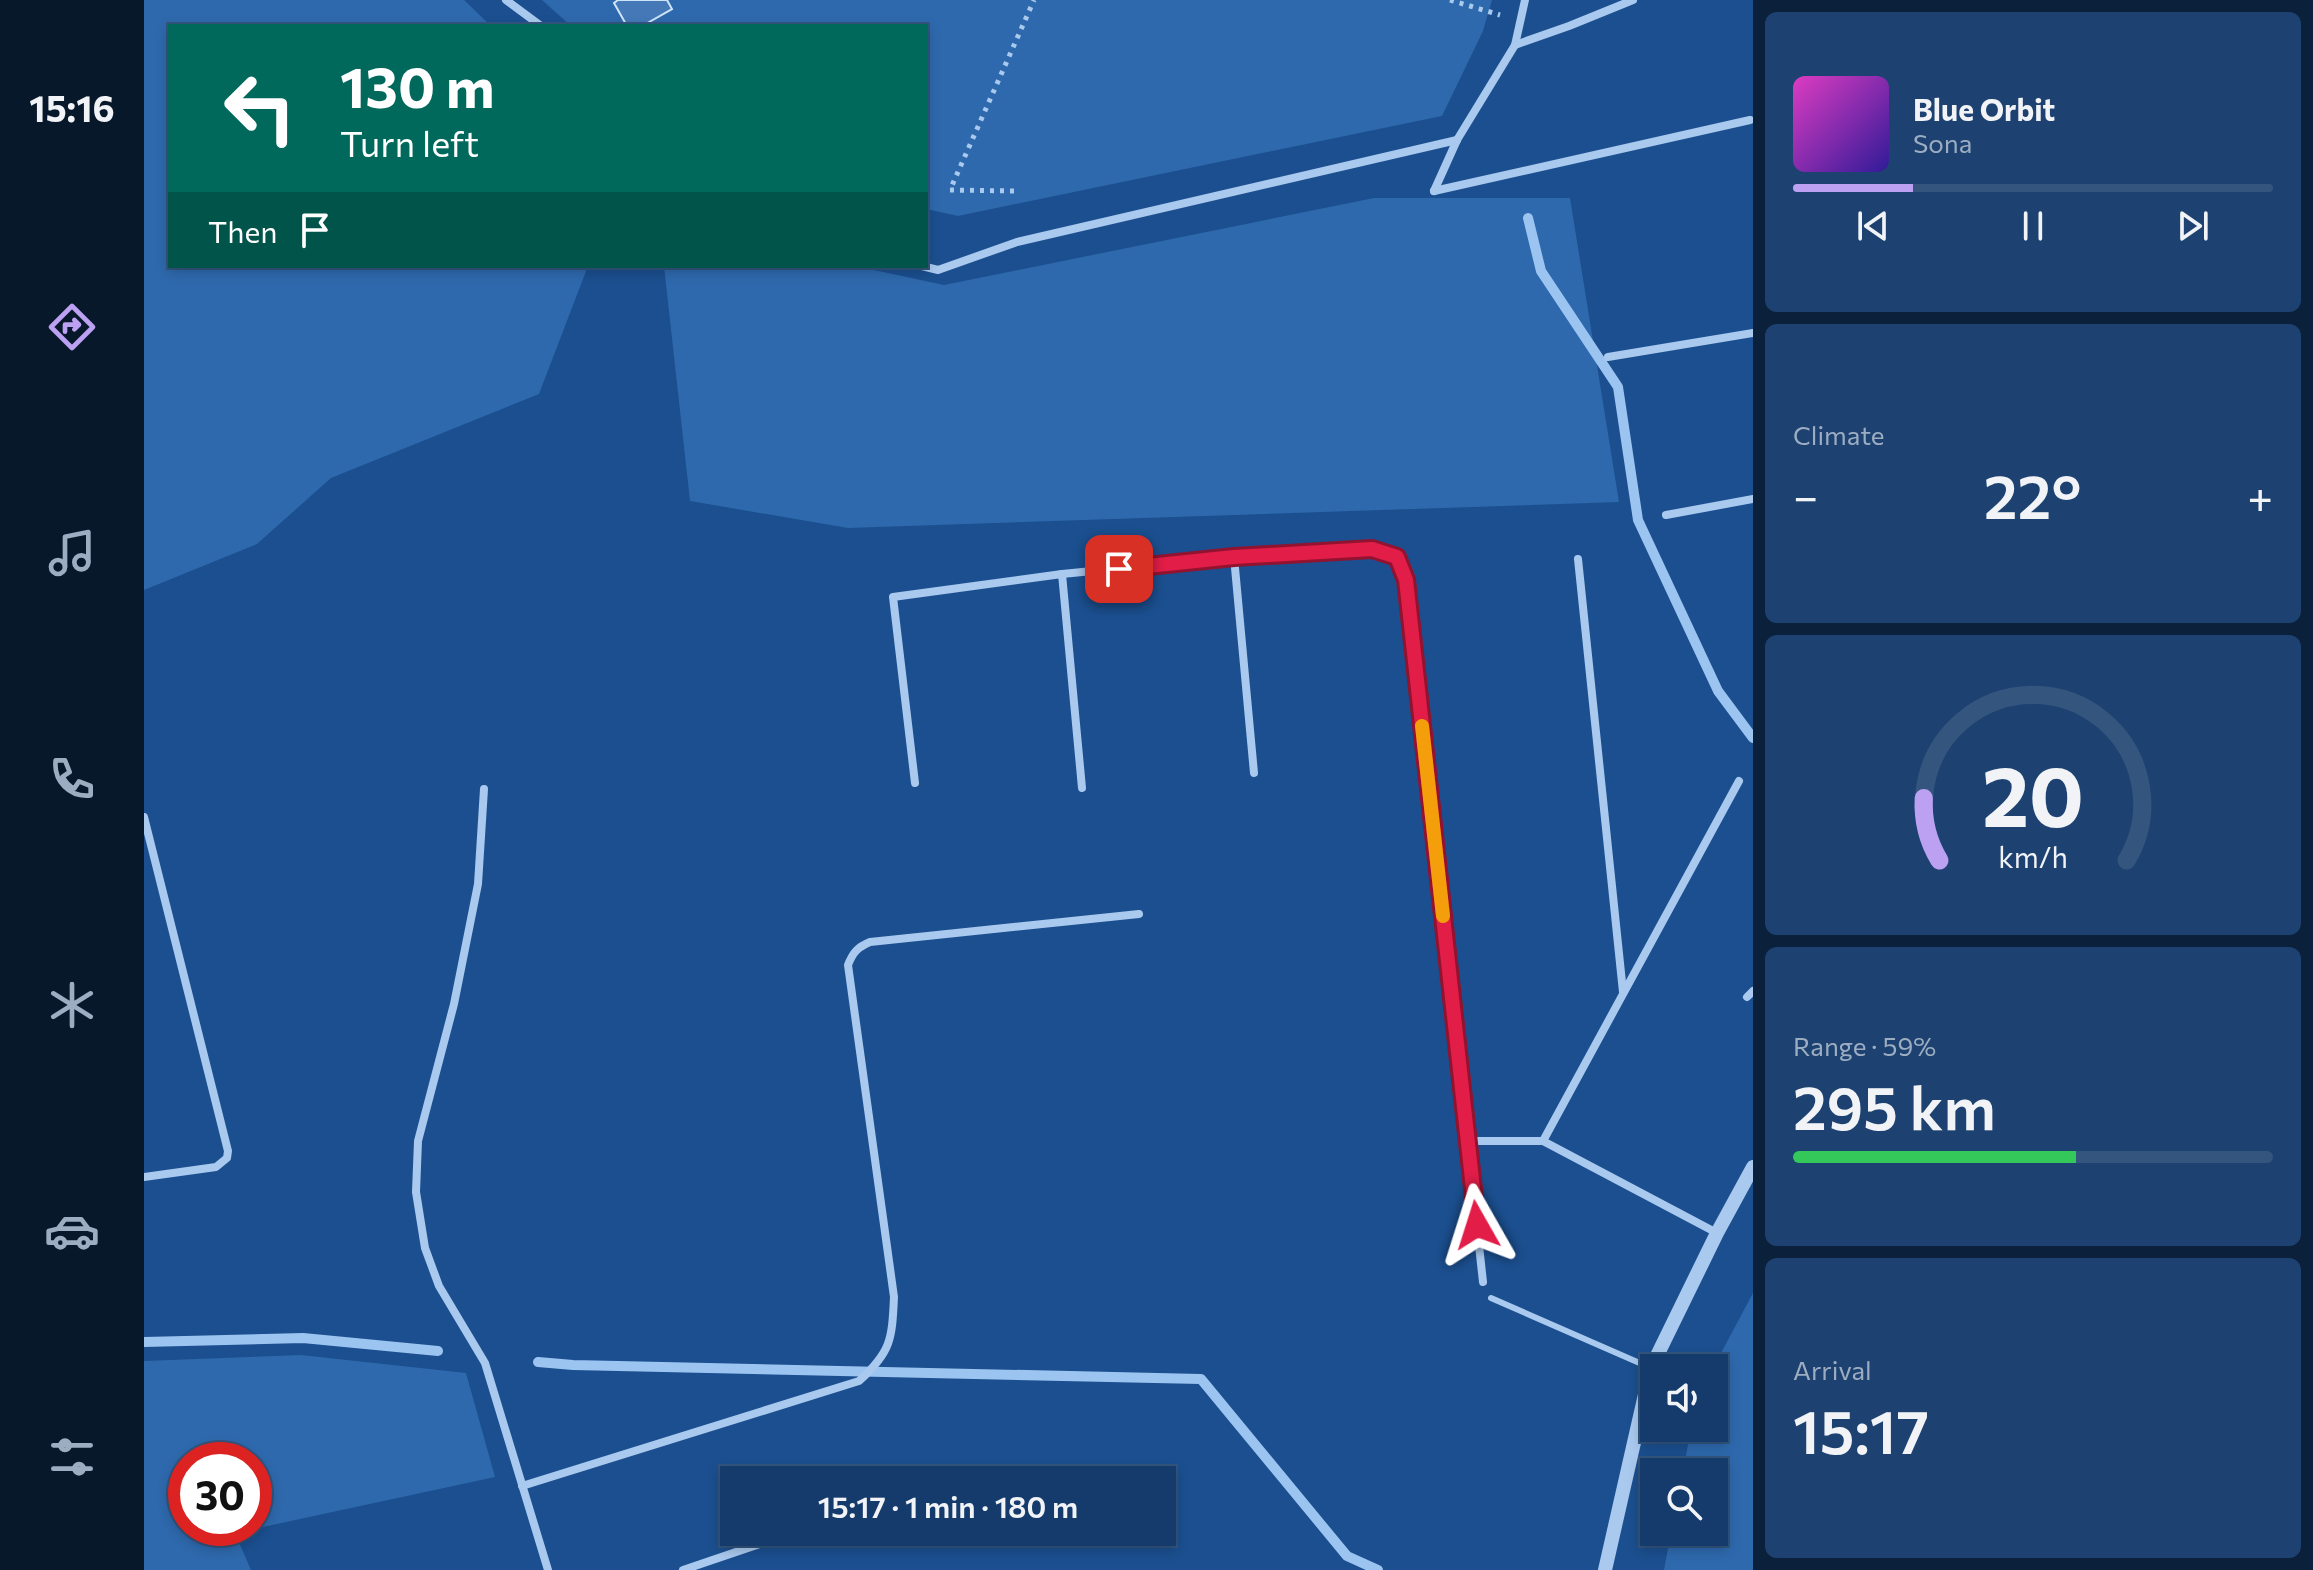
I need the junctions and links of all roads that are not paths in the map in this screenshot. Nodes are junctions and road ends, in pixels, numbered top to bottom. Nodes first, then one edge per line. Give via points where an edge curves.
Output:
1 (506, 0) edge
2 (1525, 0) edge
3 (1633, 0) edge
4 (538, 24) edge
5 (1515, 45) junction
6 (1750, 120) dead end
7 (1457, 140) junction
8 (928, 268) edge
9 (1753, 333) edge
10 (1608, 357) dead end
11 (1753, 499) edge
12 (1666, 515) dead end
13 (1234, 557) junction
14 (1578, 559) dead end
15 (1062, 574) junction
16 (1254, 773) dead end
17 (1739, 781) dead end
18 (915, 783) dead end
19 (1082, 788) dead end
20 (484, 789) dead end
21 (144, 817) edge
22 (1139, 914) dead end
23 (1623, 992) junction
24 (1468, 1141) junction
25 (1543, 1141) junction
26 (1753, 1167) edge
27 (144, 1177) edge
28 (1717, 1233) junction
29 (1483, 1282) dead end
30 (1491, 1298) dead end
31 (1658, 1354) edge
32 (1640, 1363) edge
33 (1640, 1416) edge
34 (522, 1486) junction
35 (754, 1546) edge
36 (548, 1570) edge
37 (683, 1570) edge
38 (1605, 1570) edge

1 - 4 street
2 - 5 street
3 - 5 street
5 - 7 street
6 - 7 street via 1434,191
7 - 8 street via 1017,242 938,270
9 - 10 street
11 - 12 street
13 - 15 street
13 - 16 street
13 - 24 street via 1372,549 1397,557 1406,580
14 - 23 street
15 - 18 street via 893,597
15 - 19 street
17 - 23 street
20 - 34 street via 478,884 418,1141 416,1192 425,1248 439,1286 485,1363
21 - 27 street via 228,1151 216,1167
22 - 34 street via 870,942 852,954 848,965 894,1297 893,1332 882,1360 859,1381
23 - 25 street
24 - 25 street
24 - 29 street
25 - 28 street
26 - 28 street
28 - 31 street
30 - 32 lane
33 - 38 street
34 - 36 street
35 - 37 street

